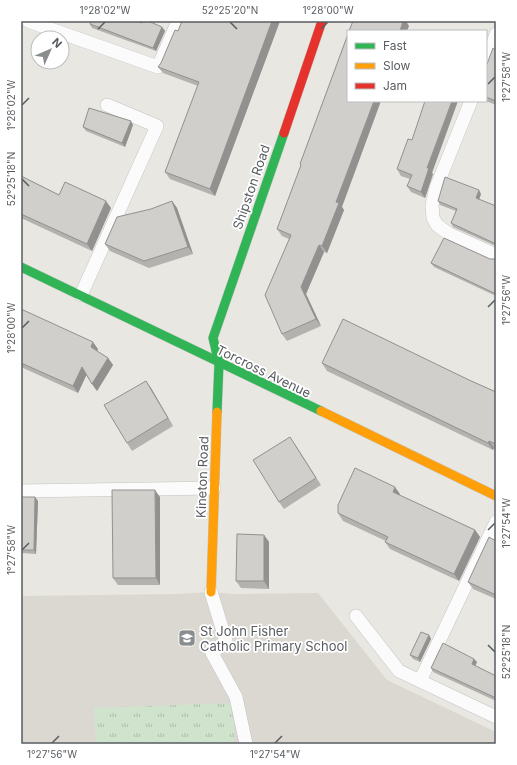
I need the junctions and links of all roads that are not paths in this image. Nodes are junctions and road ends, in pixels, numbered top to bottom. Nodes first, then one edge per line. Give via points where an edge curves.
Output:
1 (28, 21) edge
2 (178, 21) edge
3 (322, 21) edge
4 (496, 34) edge
5 (487, 61) edge
6 (471, 102) edge
7 (107, 105) dead end
8 (496, 255) edge
9 (21, 267) edge
10 (81, 296) junction
11 (218, 363) junction
12 (214, 488) junction
13 (21, 491) edge
14 (496, 496) edge
15 (496, 522) edge
16 (211, 592) joint
17 (356, 616) dead end
18 (420, 681) junction
19 (496, 717) edge
20 (246, 744) edge

1 - 2 lane via 158,67
3 - 11 street, Shipston Road via 213,338
4 - 5 lane
6 - 8 lane via 436,188 432,205 434,218 437,226 449,234
7 - 10 lane via 157,126
9 - 10 street, Torcross Avenue
10 - 11 street, Torcross Avenue
11 - 12 street, Kineton Road
11 - 14 street, Torcross Avenue
12 - 13 lane
12 - 16 street, Kineton Road
15 - 18 lane
16 - 20 lane via 226,641 212,653 236,697
17 - 18 lane via 399,671
18 - 19 lane

